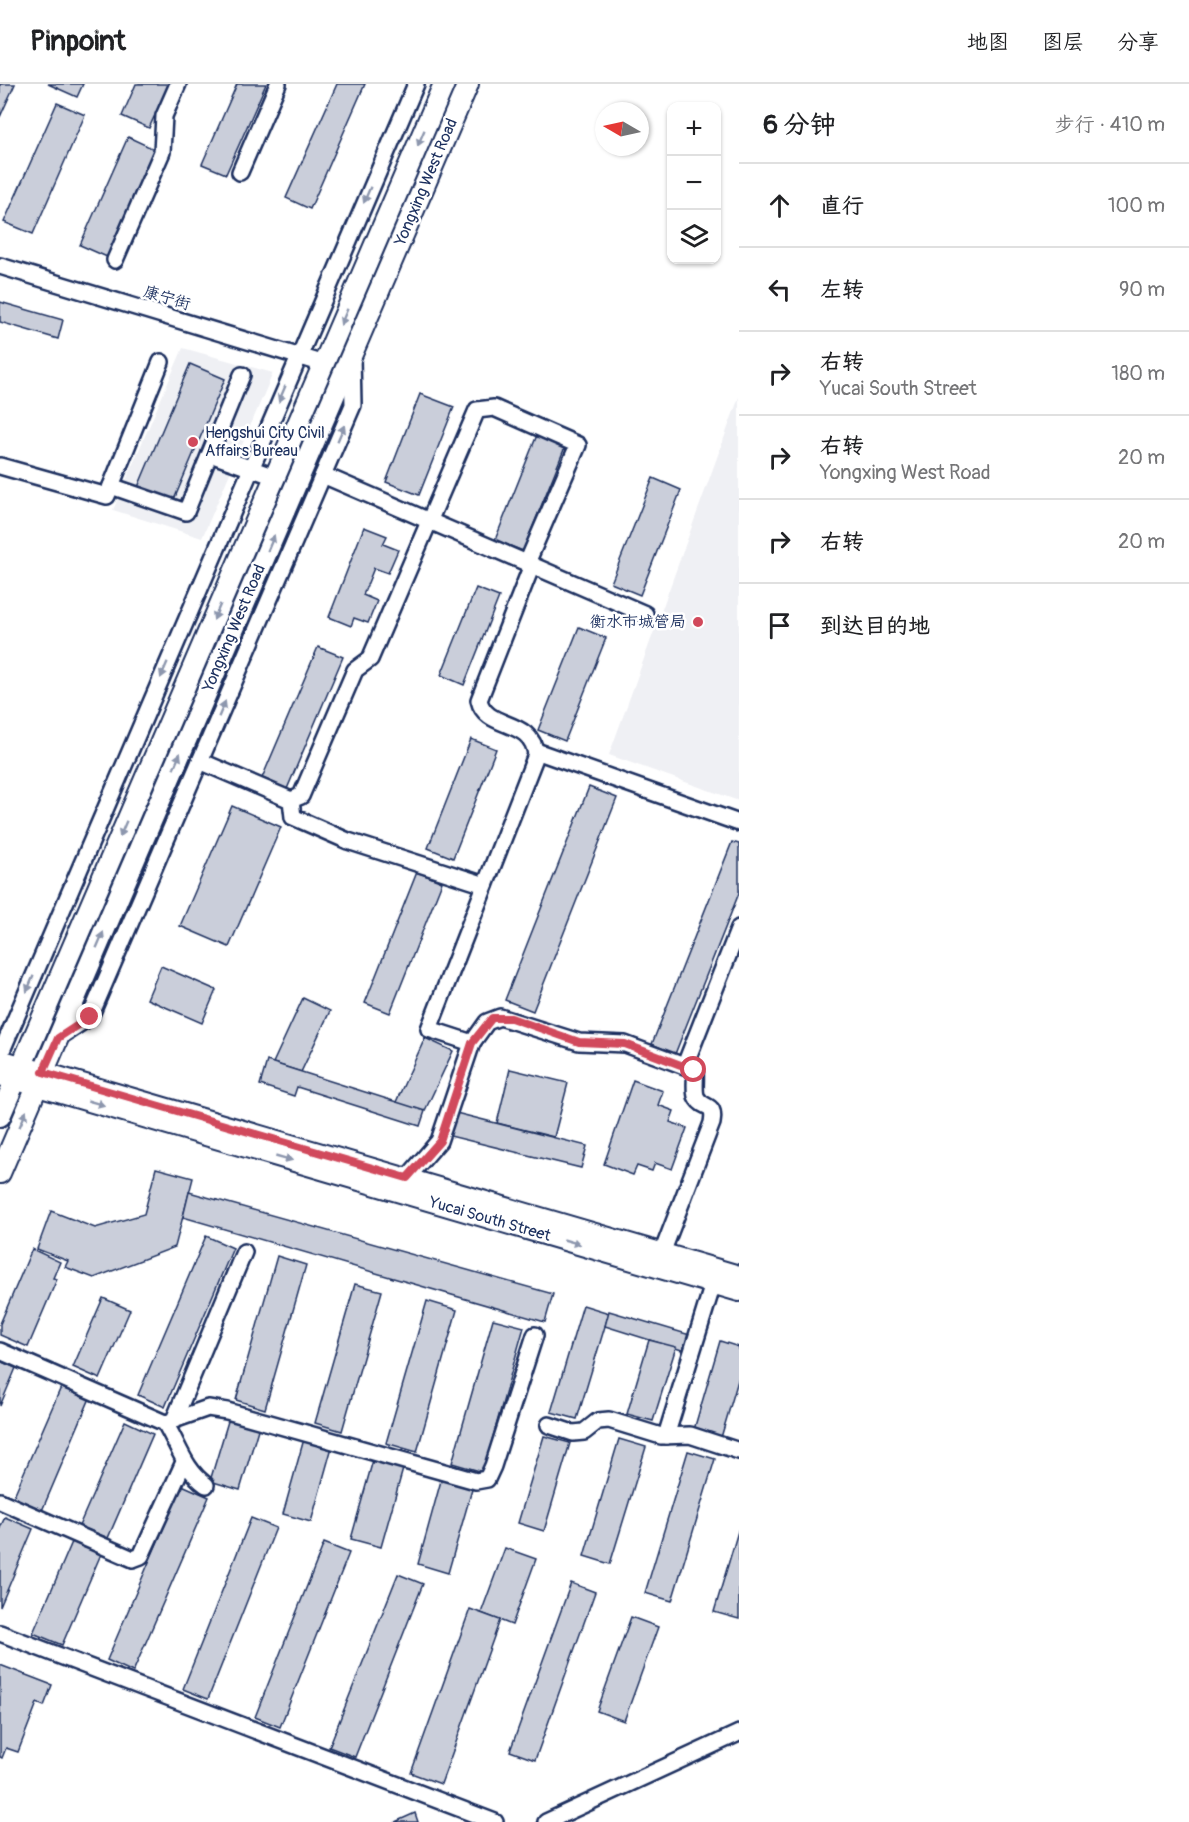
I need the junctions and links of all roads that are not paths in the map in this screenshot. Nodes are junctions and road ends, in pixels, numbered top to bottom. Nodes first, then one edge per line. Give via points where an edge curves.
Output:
1 (178, 84) edge
2 (278, 84) edge
3 (416, 84) edge
4 (444, 84) edge
5 (468, 84) edge
6 (240, 172) dead end
7 (115, 260) dead end
8 (0, 266) edge
9 (352, 354) junction
10 (298, 356) junction
11 (161, 362) dead end
12 (324, 364) junction
13 (242, 375) dead end
14 (210, 454) junction
15 (0, 466) edge
16 (250, 468) junction
17 (323, 475) junction
18 (275, 477) junction
19 (111, 486) junction
20 (430, 521) junction
21 (530, 564) junction
22 (645, 614) dead end
23 (536, 751) junction
24 (200, 761) junction
25 (291, 800) junction
26 (739, 823) edge
27 (485, 885) junction
28 (739, 928) edge
29 (58, 1038) junction
30 (472, 1043) junction
31 (0, 1054) edge
32 (0, 1059) edge
33 (685, 1065) junction
34 (12, 1074) edge
35 (40, 1079) junction
36 (0, 1116) edge
37 (0, 1173) edge
38 (407, 1178) junction
39 (244, 1252) dead end
40 (662, 1253) junction
41 (739, 1276) edge
42 (713, 1284) junction
43 (739, 1291) edge
44 (536, 1335) dead end
45 (0, 1352) edge
46 (170, 1421) junction
47 (549, 1425) dead end
48 (666, 1436) junction
49 (739, 1451) edge
50 (184, 1462) junction
51 (206, 1485) dead end
52 (0, 1501) edge
53 (0, 1633) edge
54 (739, 1733) edge
55 (495, 1822) edge
56 (546, 1822) edge

1 - 7 street via 164,116 162,152
2 - 6 street
3 -> 10 street
4 -> 12 main road, Yongxing West Road
5 - 9 main road, Yongxing West Road
8 - 10 street, 康宁街
17 -> 9 street via 353,405
29 -> 9 main road, Yongxing West Road
10 - 12 street, 康宁街
10 -> 16 street
11 - 19 street
12 - 18 main road, Yongxing West Road
13 - 14 street
14 - 16 street
14 - 19 street via 186,512
15 - 19 street via 100,496 107,496
16 - 18 street
16 -> 31 street
17 - 20 street
24 -> 17 street
18 -> 34 main road, Yongxing West Road
20 - 21 street
20 - 21 street via 477,410 494,408 578,445
20 - 25 street via 370,659 355,670 301,796
21 - 22 street
21 - 23 street via 479,700 488,715 526,732
23 - 26 street
23 - 27 street
24 - 25 street
24 - 29 street via 90,1017
25 - 27 street via 293,817 348,840
27 - 30 street via 429,1029
28 - 33 street
29 - 35 main road, Yongxing West Road
30 - 33 street via 487,1022 500,1017 579,1042 625,1044
30 - 38 street via 440,1141
32 - 34 main road, Yucai South Street
33 - 40 street via 694,1070 695,1094 714,1113
34 - 35 main road, Yucai South Street
34 - 36 main road, Yongxing West Road
37 -> 35 main road, Yongxing West Road
35 - 38 main road, Yucai South Street
35 -> 42 main road, Yucai South Street
38 - 40 main road, Yucai South Street
39 - 46 street
40 - 41 main road, Yucai South Street
42 - 43 main road, Yucai South Street
42 - 48 street
44 - 46 street via 487,1479 476,1481 227,1411 208,1408
45 - 46 street
46 - 50 street
47 - 48 street via 573,1433 584,1432 598,1420 609,1420
48 - 49 street via 690,1435
50 - 51 street via 192,1475
50 - 52 street via 141,1556 133,1559
53 - 55 street
54 - 56 street

